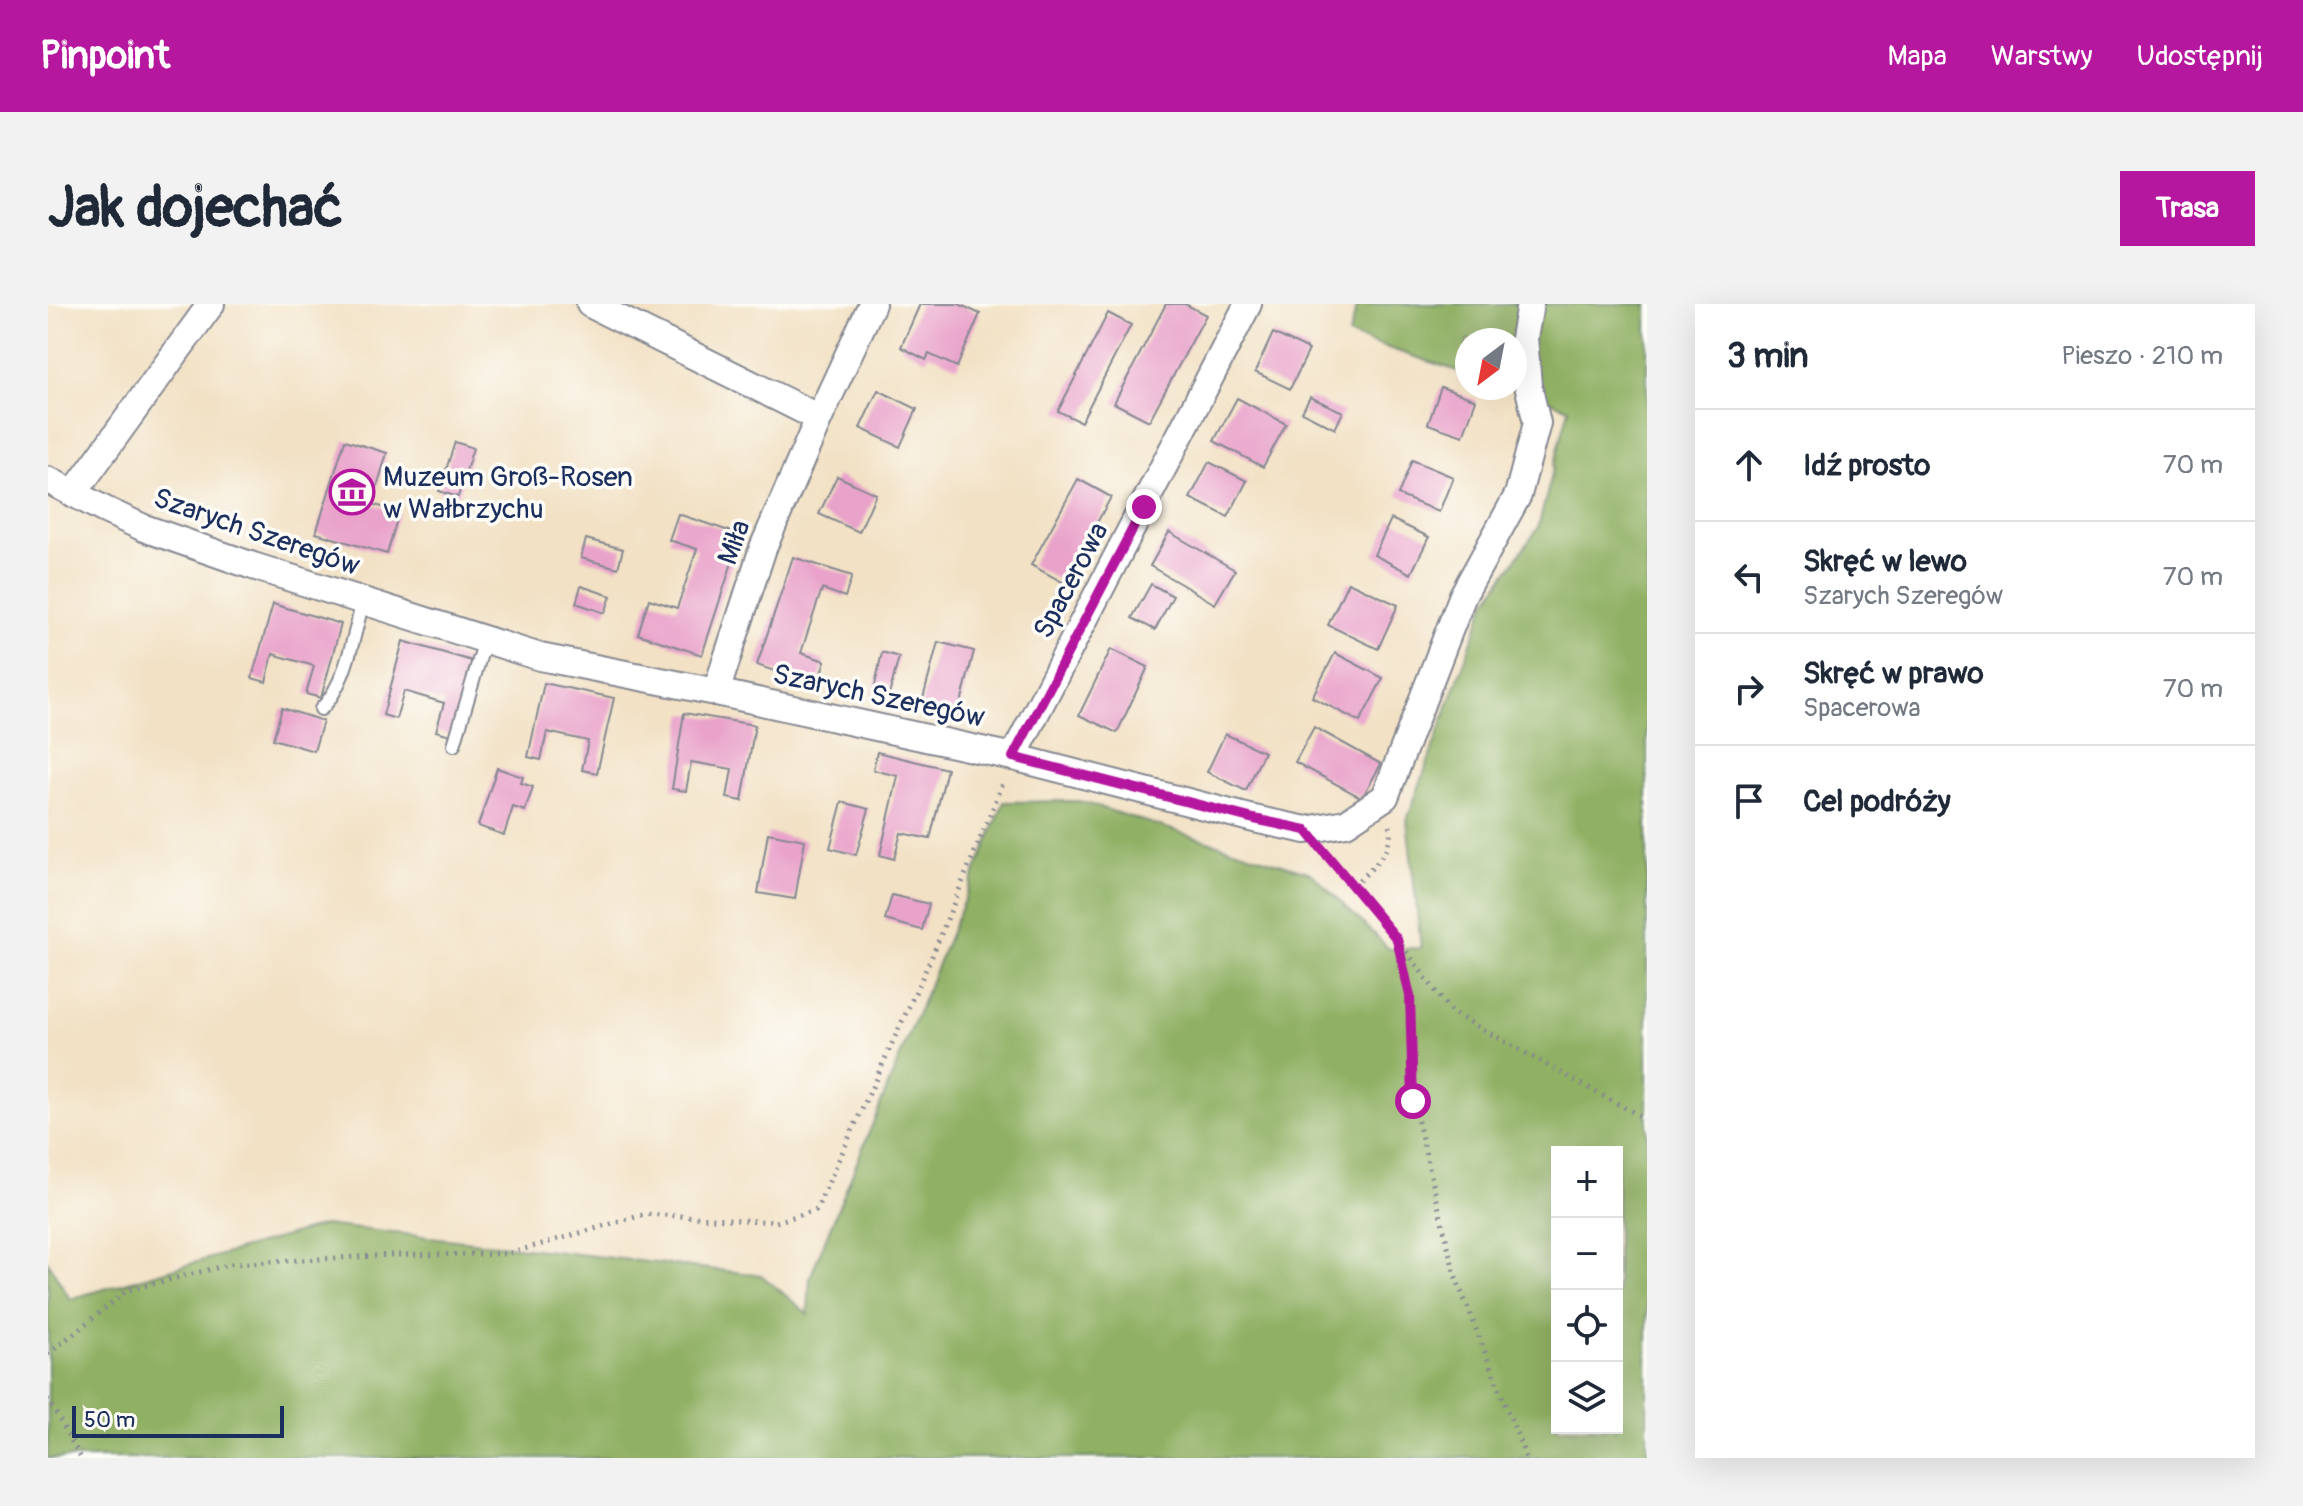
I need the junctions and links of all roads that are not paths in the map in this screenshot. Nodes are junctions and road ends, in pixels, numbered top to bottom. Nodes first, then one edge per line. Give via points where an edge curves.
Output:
1 (211, 304) edge
2 (590, 304) edge
3 (872, 304) edge
4 (1248, 304) edge
5 (1530, 304) edge
6 (819, 418) junction
7 (48, 480) edge
8 (73, 494) junction
9 (363, 601) junction
10 (485, 640) junction
11 (716, 692) junction
12 (321, 709) dead end
13 (454, 745) dead end
14 (1013, 757) junction

1 - 8 street
2 - 6 street
3 - 6 street, Miła
4 - 14 street, Spacerowa
5 - 14 street, Szarych Szeregów via 1524,338 1537,423 1518,495 1463,595 1385,797 1346,823 1306,830
6 - 11 street, Miła via 763,548
7 - 8 street, Szarych Szeregów
8 - 9 street, Szarych Szeregów via 144,528
9 - 10 street, Szarych Szeregów
9 - 12 lane via 339,682
10 - 11 street, Szarych Szeregów via 540,657
10 - 13 lane
11 - 14 street, Szarych Szeregów

